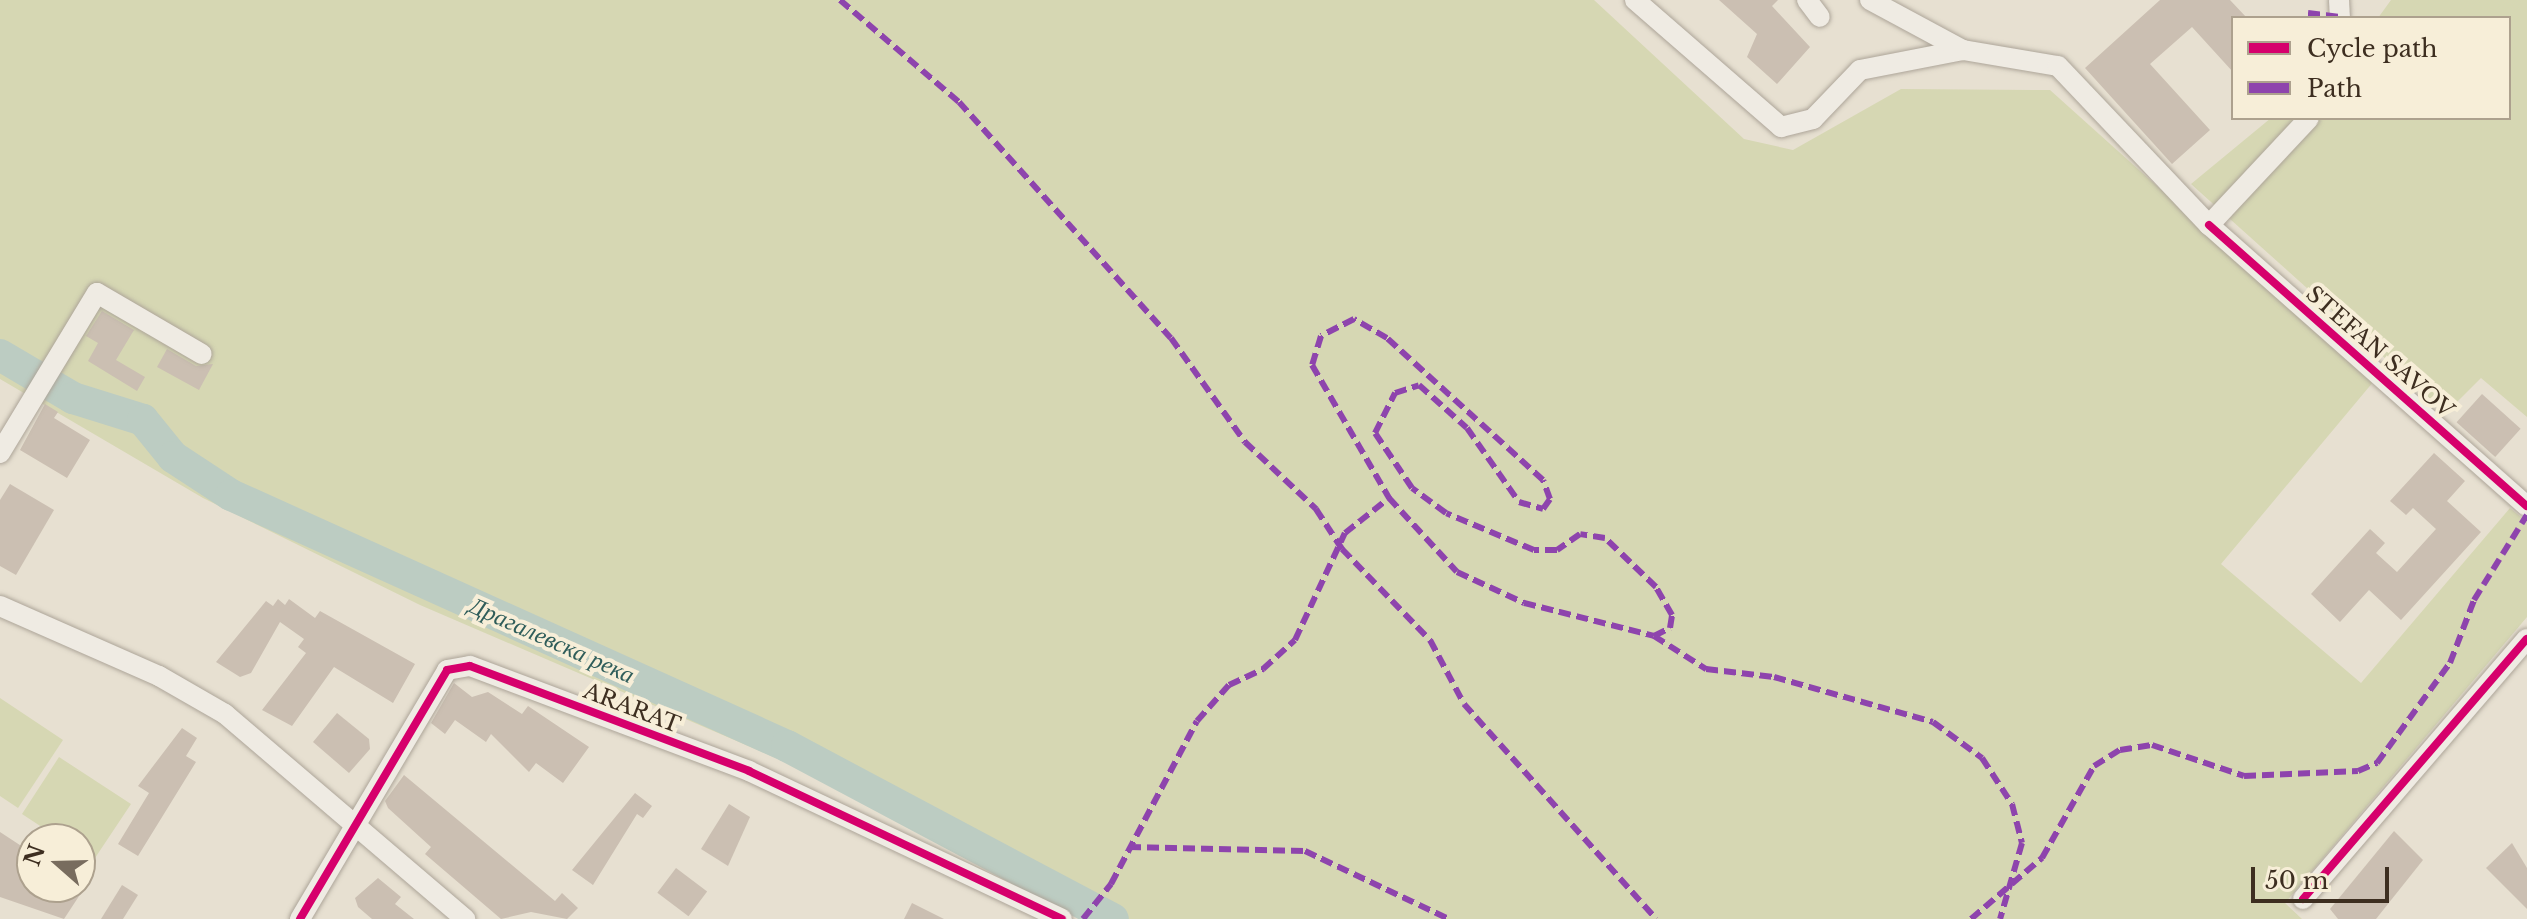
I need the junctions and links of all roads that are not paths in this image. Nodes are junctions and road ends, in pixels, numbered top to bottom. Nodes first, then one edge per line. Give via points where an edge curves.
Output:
1 (1635, 0) edge
2 (1807, 0) edge
3 (1870, 0) edge
4 (1820, 17) dead end
5 (1963, 50) junction
6 (2307, 120) edge
7 (2209, 225) junction
8 (202, 354) dead end
9 (0, 453) edge
10 (2527, 506) edge
11 (0, 606) edge
12 (2527, 639) edge
13 (358, 828) junction
14 (2303, 899) dead end
15 (300, 919) edge
16 (465, 919) edge
17 (1062, 919) edge

1 - 5 street via 1781,127 1813,119 1860,70
2 - 4 street
3 - 5 street
5 - 7 street, STEFAN SAVOV via 2058,66
6 - 7 street
7 - 10 street, STEFAN SAVOV
8 - 9 street via 97,293
11 - 13 street via 159,676 225,714
12 - 14 street
13 - 15 street, ARARAT
13 - 16 street
13 - 17 street, ARARAT via 447,670 470,666 749,771

